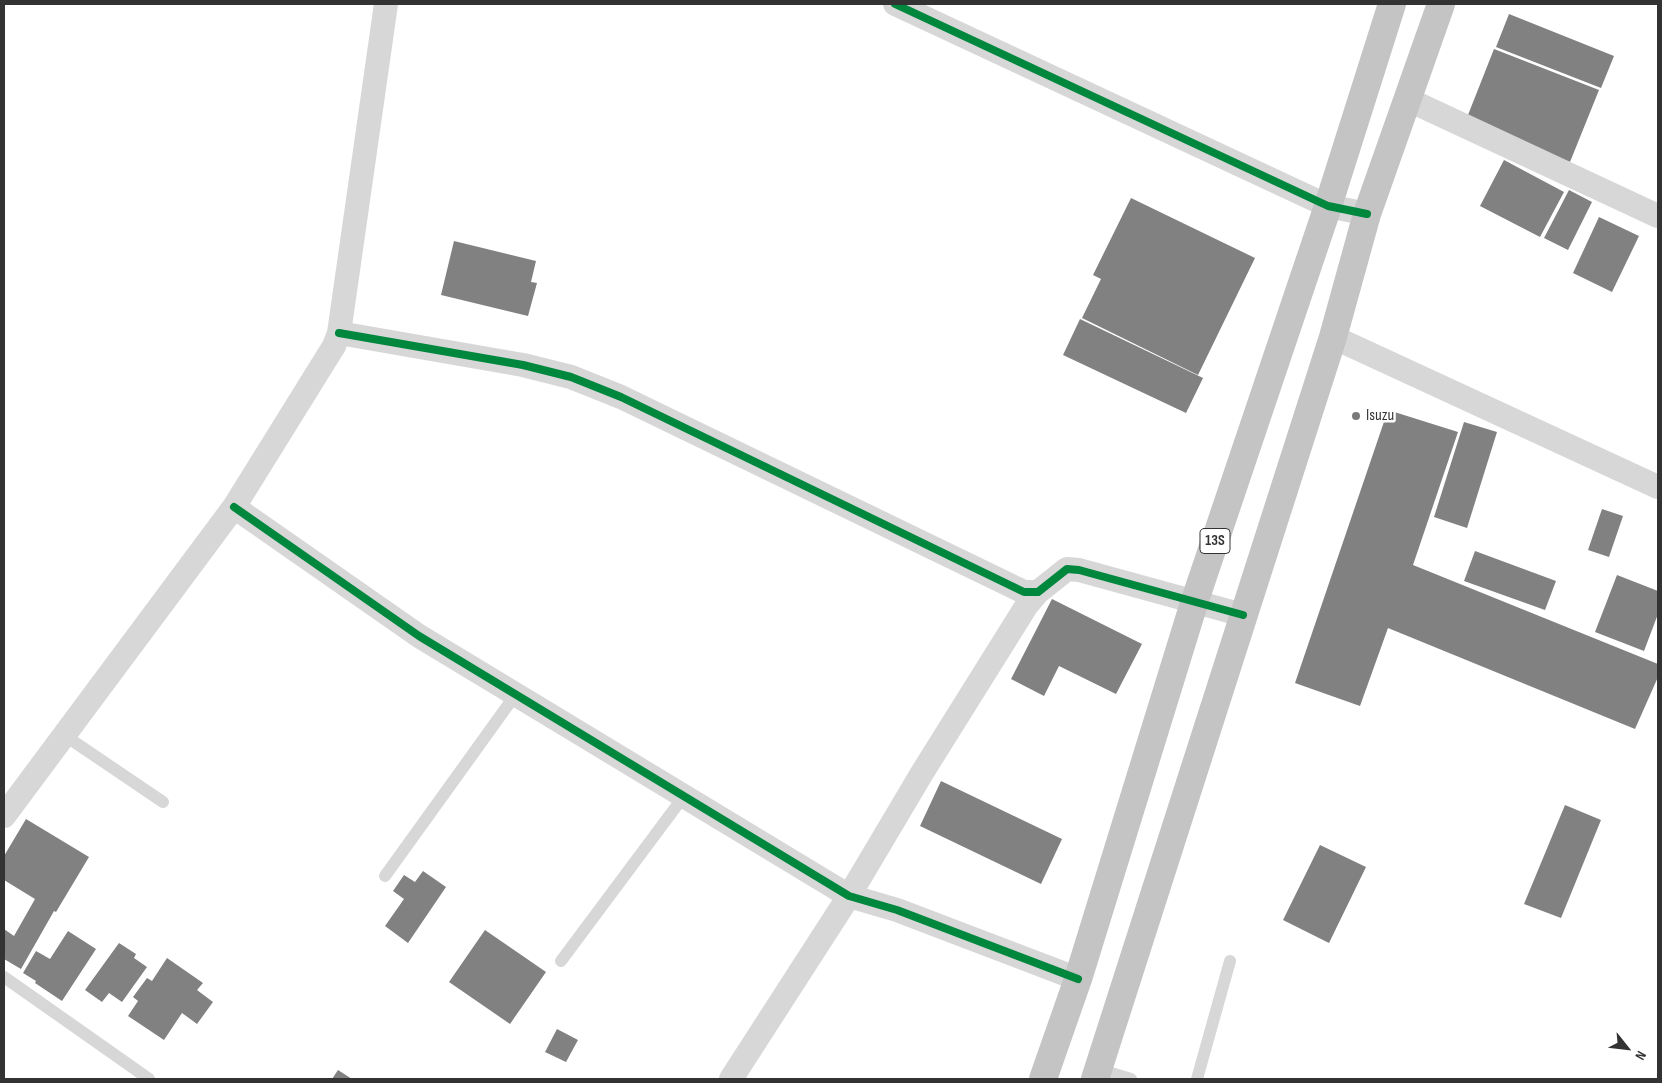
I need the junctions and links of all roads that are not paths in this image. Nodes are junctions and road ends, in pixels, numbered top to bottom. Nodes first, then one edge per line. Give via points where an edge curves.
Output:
1 (386, 4) edge
2 (895, 4) edge
3 (1392, 4) edge
4 (1441, 4) edge
5 (1409, 100) junction
6 (1328, 206) junction
7 (1367, 214) junction
8 (1658, 216) edge
9 (339, 333) junction
10 (1333, 337) junction
11 (1658, 487) edge
12 (234, 506) junction
13 (1038, 592) junction
14 (1195, 600) junction
15 (1243, 615) junction
16 (516, 694) junction
17 (64, 735) junction
18 (684, 796) junction
19 (163, 802) dead end
20 (4, 816) edge
21 (386, 876) dead end
22 (849, 896) junction
23 (1230, 961) dead end
24 (561, 962) dead end
25 (4, 977) edge
26 (1078, 979) junction
27 (1096, 1074) edge
28 (149, 1079) edge
29 (730, 1079) edge
30 (1043, 1079) edge
31 (1131, 1079) edge
32 (1198, 1079) edge

1 - 9 street
2 - 6 street
3 - 6 highway, 13S
4 - 5 highway
5 - 7 highway
5 - 8 street
6 - 7 street
6 - 14 highway, 13S
7 - 10 highway
9 - 12 street
9 - 13 street via 523,365 571,377 621,397 1024,592
10 - 11 street
10 - 15 highway
12 - 16 street via 419,636
12 - 17 street
13 - 14 street via 1067,569
13 - 22 street via 922,773
14 - 15 street
14 - 26 highway, 13S
15 - 27 highway
16 - 18 street
16 - 21 lane
17 - 19 lane
17 - 20 street
18 - 22 street
18 - 24 lane
22 - 26 street via 897,910
22 - 29 street
23 - 32 lane
25 - 28 lane
26 - 30 highway, 13S
27 - 31 lane

